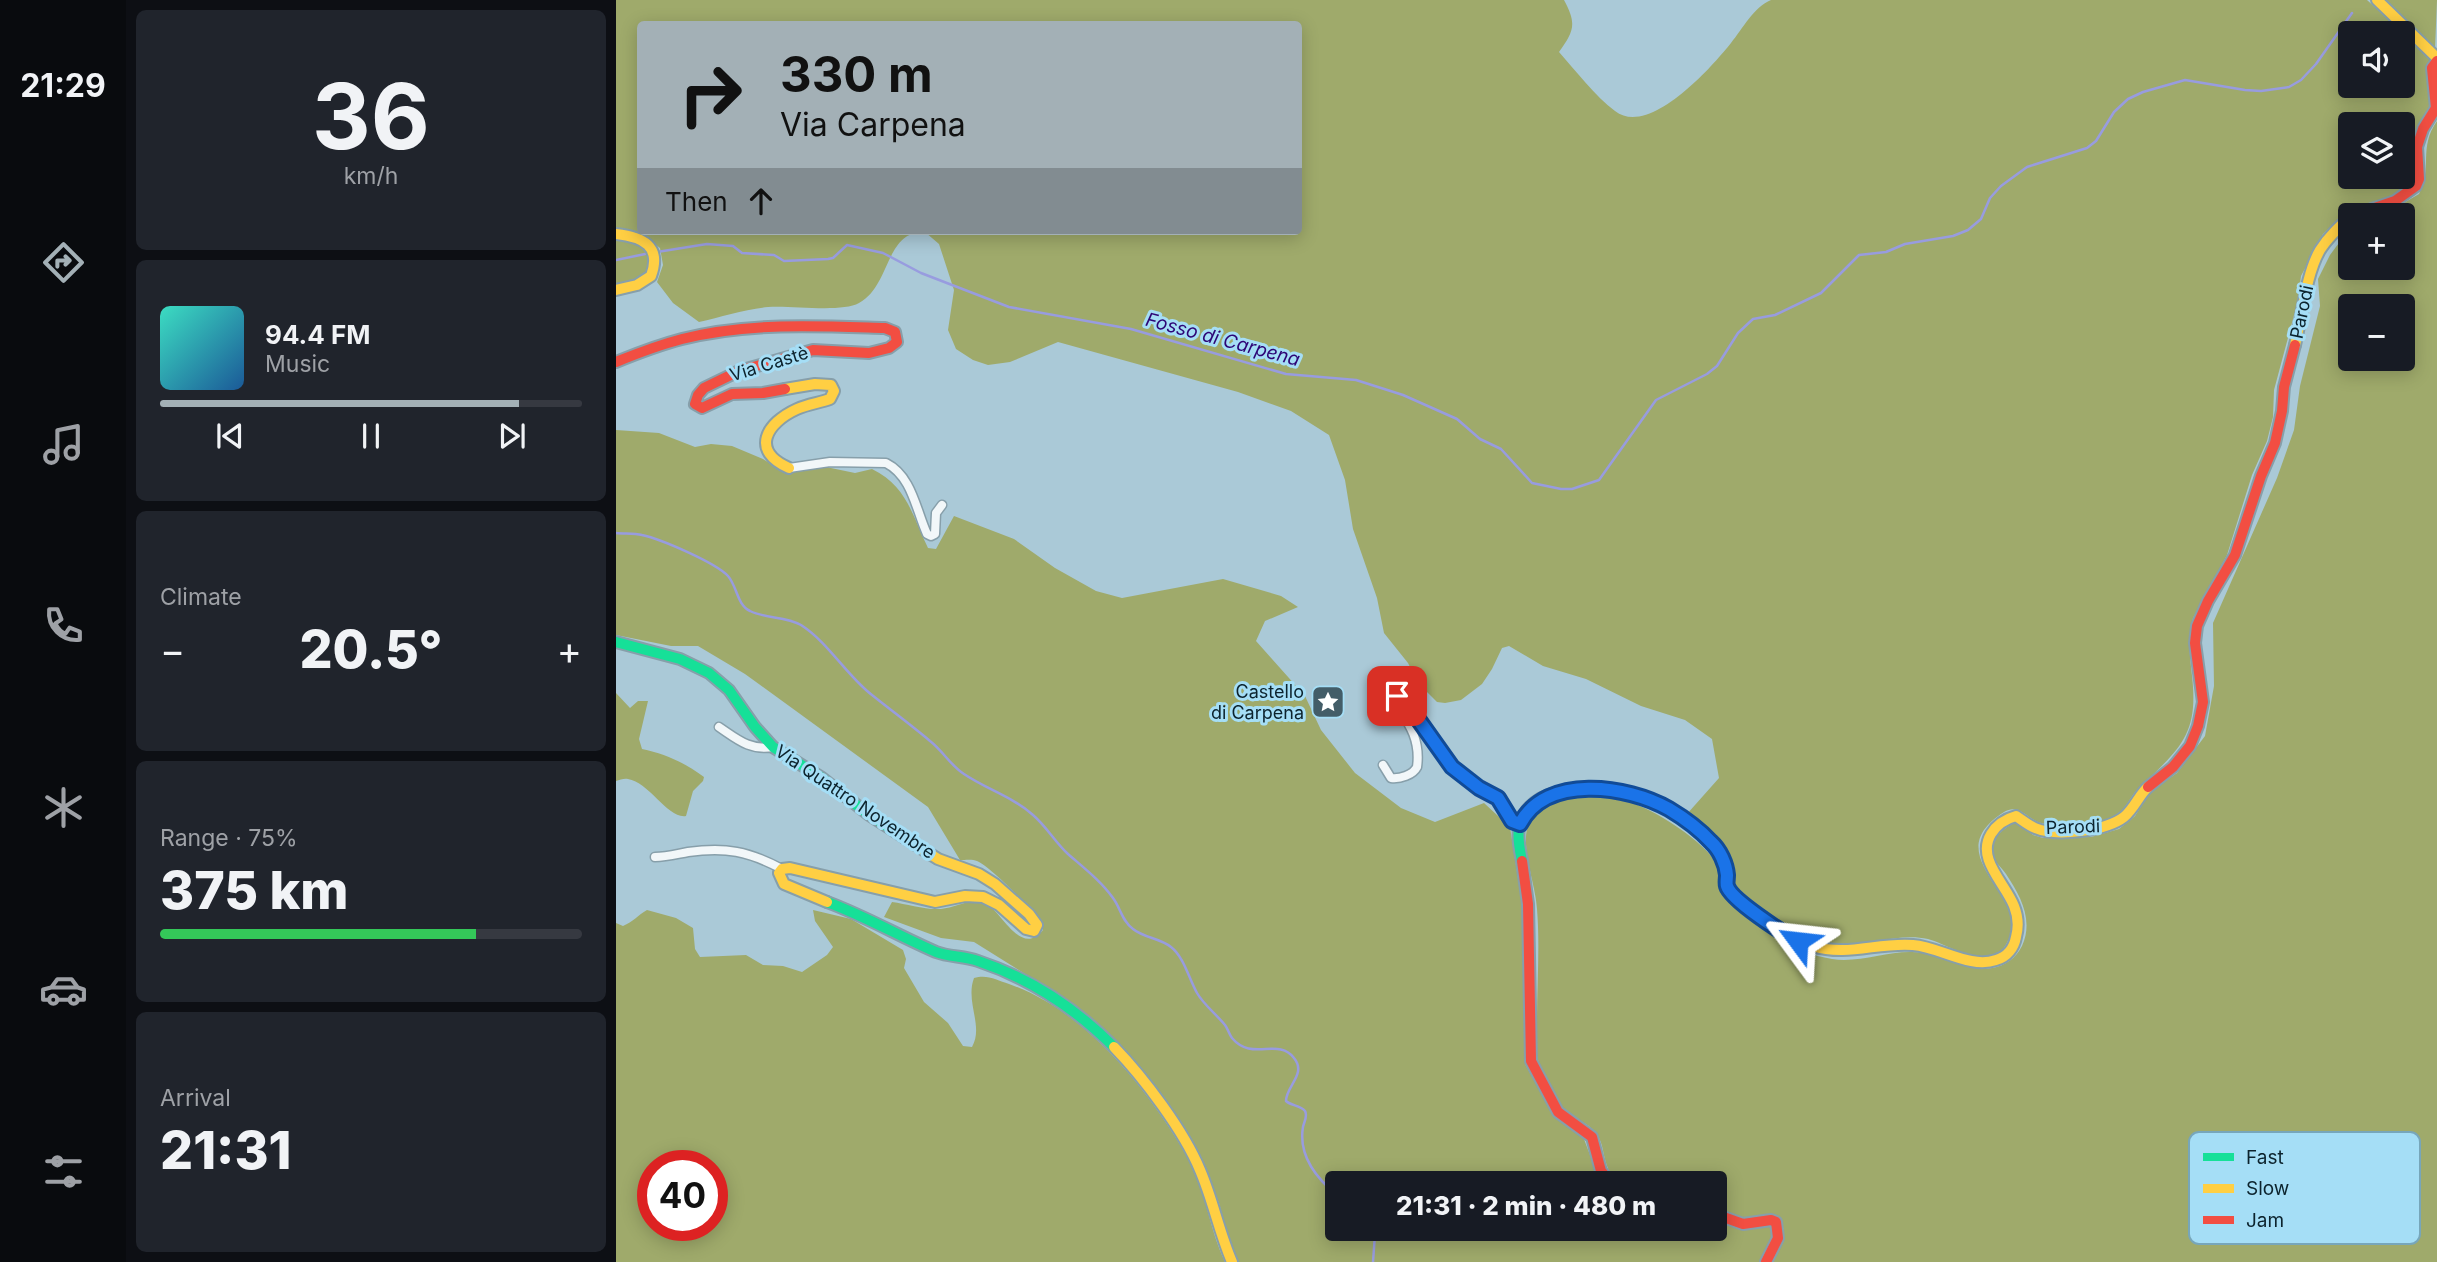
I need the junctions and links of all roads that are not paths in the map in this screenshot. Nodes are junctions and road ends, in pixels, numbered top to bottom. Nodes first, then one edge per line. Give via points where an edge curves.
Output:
1 (2377, 0) edge
2 (2437, 59) edge
3 (2390, 203) edge
4 (2338, 229) edge
5 (616, 234) edge
6 (616, 290) edge
7 (616, 362) edge
8 (789, 468) joint
9 (942, 505) dead end
10 (616, 642) edge
11 (719, 727) dead end
12 (773, 747) junction
13 (1383, 765) dead end
14 (1520, 824) junction
15 (657, 858) dead end
16 (782, 869) junction
17 (1601, 1171) edge
18 (1727, 1218) edge
19 (1232, 1262) edge
20 (1766, 1262) edge

1 - 2 street
2 - 3 street via 2432,68 2435,108 2417,148 2416,186
4 - 14 street, Parodi via 2320,250 2308,279 2275,443 2235,555 2197,626 2203,702 2195,737 2182,757 2145,789 2118,822 2094,830 2049,831 2016,816 1994,829 1985,854 2014,902 2019,922 2006,956 1985,962 1915,945 1849,952 1798,941 1766,923 1728,888 1722,859 1706,836 1667,808 1622,793 1575,789 1555,793 1533,805
5 - 6 street via 636,237 654,254 651,276
7 - 8 street, Via Castè via 669,342 747,327 886,328 895,332 897,342 883,351 807,351 732,374 696,396 695,404 702,408 732,394 831,385 832,397 790,412 768,436 765,446 769,455
8 - 9 street, Via Castè via 830,462 893,466 904,478 931,537 937,508
10 - 12 street, Via Quattro Novembre via 680,659 709,673 735,697
11 - 12 street via 741,743
12 - 16 street, Via Quattro Novembre via 938,859 995,884 1037,927 1029,931 983,897 935,902
13 - 14 street via 1396,779 1417,767 1416,741 1395,695 1408,705 1452,767 1498,798 1512,821
14 - 17 street via 1528,904 1531,1061 1558,1112 1592,1137
15 - 16 street via 728,850 758,856
16 - 19 street via 779,875 784,884 947,957 993,967 1041,991 1085,1021 1142,1080 1193,1155
18 - 20 street via 1743,1224 1776,1222 1778,1238

